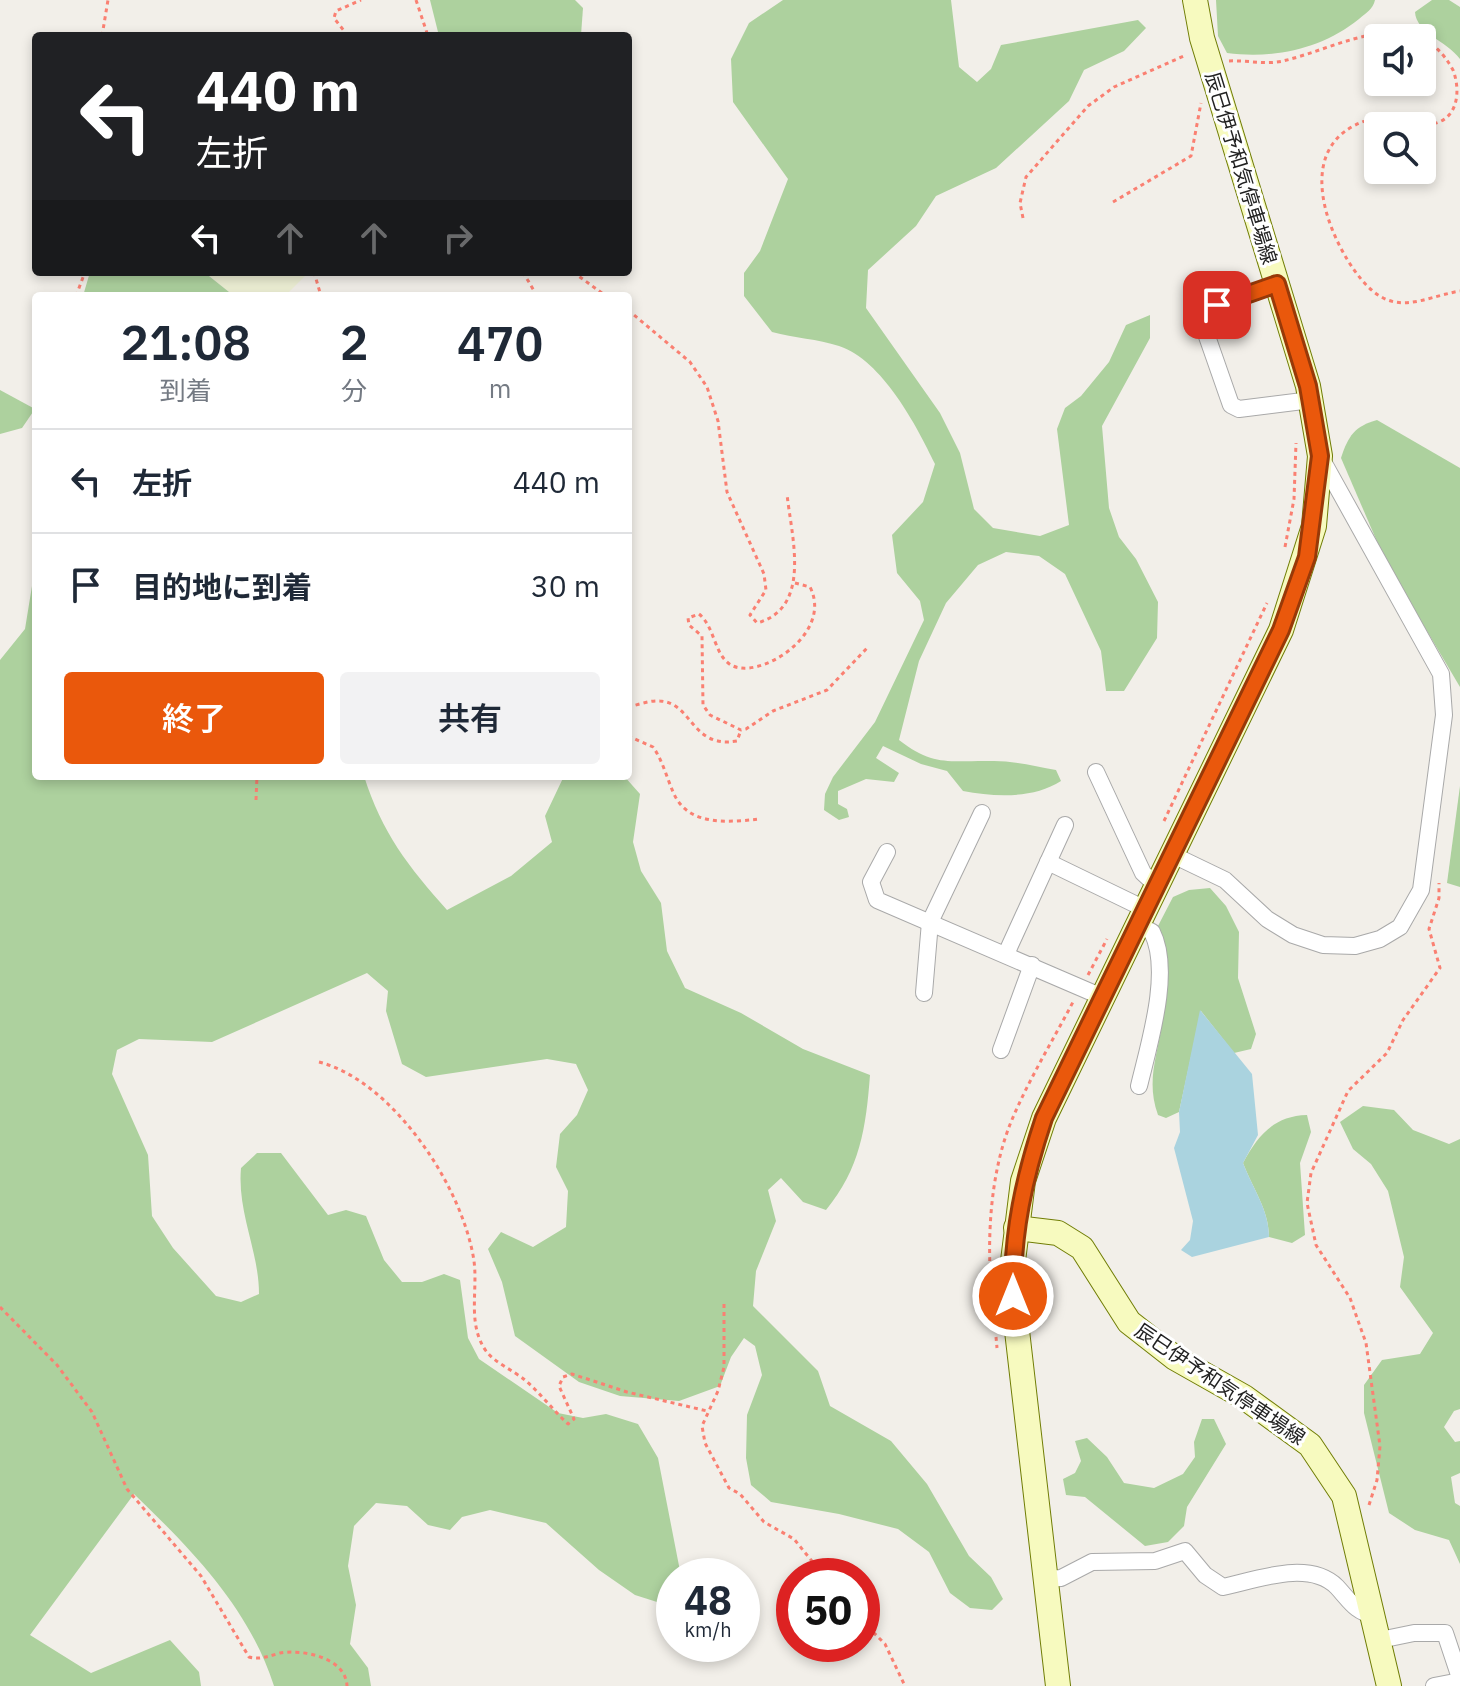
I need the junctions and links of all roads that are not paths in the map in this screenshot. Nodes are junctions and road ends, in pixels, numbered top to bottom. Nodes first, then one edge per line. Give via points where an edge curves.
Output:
1 (1195, 0) edge
2 (1277, 284) junction
3 (1311, 400) junction
4 (1320, 456) junction
5 (1096, 772) dead end
6 (982, 813) dead end
7 (1065, 825) dead end
8 (887, 852) dead end
9 (1173, 855) junction
10 (1048, 862) junction
11 (1157, 886) junction
12 (1141, 916) junction
13 (930, 922) junction
14 (1006, 954) junction
15 (1032, 965) junction
16 (1090, 992) junction
17 (924, 993) dead end
18 (1001, 1050) dead end
19 (1139, 1086) dead end
20 (1016, 1228) junction
21 (1047, 1579) junction
22 (1375, 1616) junction
23 (1380, 1640) junction
24 (1460, 1679) edge
25 (1058, 1686) edge
26 (1389, 1686) edge
27 (1434, 1686) edge

1 - 2 main road, 辰巳伊予和気停車場線 via 1209,64
2 - 3 main road, 辰巳伊予和気停車場線
2 - 3 street via 1204,311 1202,322 1231,405 1239,409
3 - 4 main road, 辰巳伊予和気停車場線
4 - 9 main road, 辰巳伊予和気停車場線 via 1314,526 1291,604
4 - 9 street via 1441,674 1444,715 1417,900 1400,927 1380,939 1355,946 1323,945 1293,935 1225,880
5 - 11 street via 1143,873
6 - 13 street
7 - 10 street
8 - 13 street via 871,882 877,900
9 - 11 main road, 辰巳伊予和気停車場線
10 - 12 street
10 - 14 street
11 - 12 main road, 辰巳伊予和気停車場線
12 - 16 main road, 辰巳伊予和気停車場線
12 - 19 street via 1160,954 1160,982
13 - 14 street
13 - 17 street
14 - 15 street
15 - 16 street
15 - 18 street
16 - 20 main road, 辰巳伊予和気停車場線 via 1023,1181
20 - 21 main road, 辰巳伊予和気停車場線 via 1013,1296
20 - 22 main road, 辰巳伊予和気停車場線 via 1072,1239 1129,1322 1310,1445 1344,1496
21 - 22 street via 1061,1578 1092,1562 1155,1561 1185,1551 1223,1587 1258,1578 1317,1576 1337,1587 1360,1613
21 - 25 main road, 辰巳伊予和気停車場線
22 - 23 main road, 辰巳伊予和気停車場線
23 - 24 street via 1445,1633
23 - 26 main road, 辰巳伊予和気停車場線
24 - 27 street

